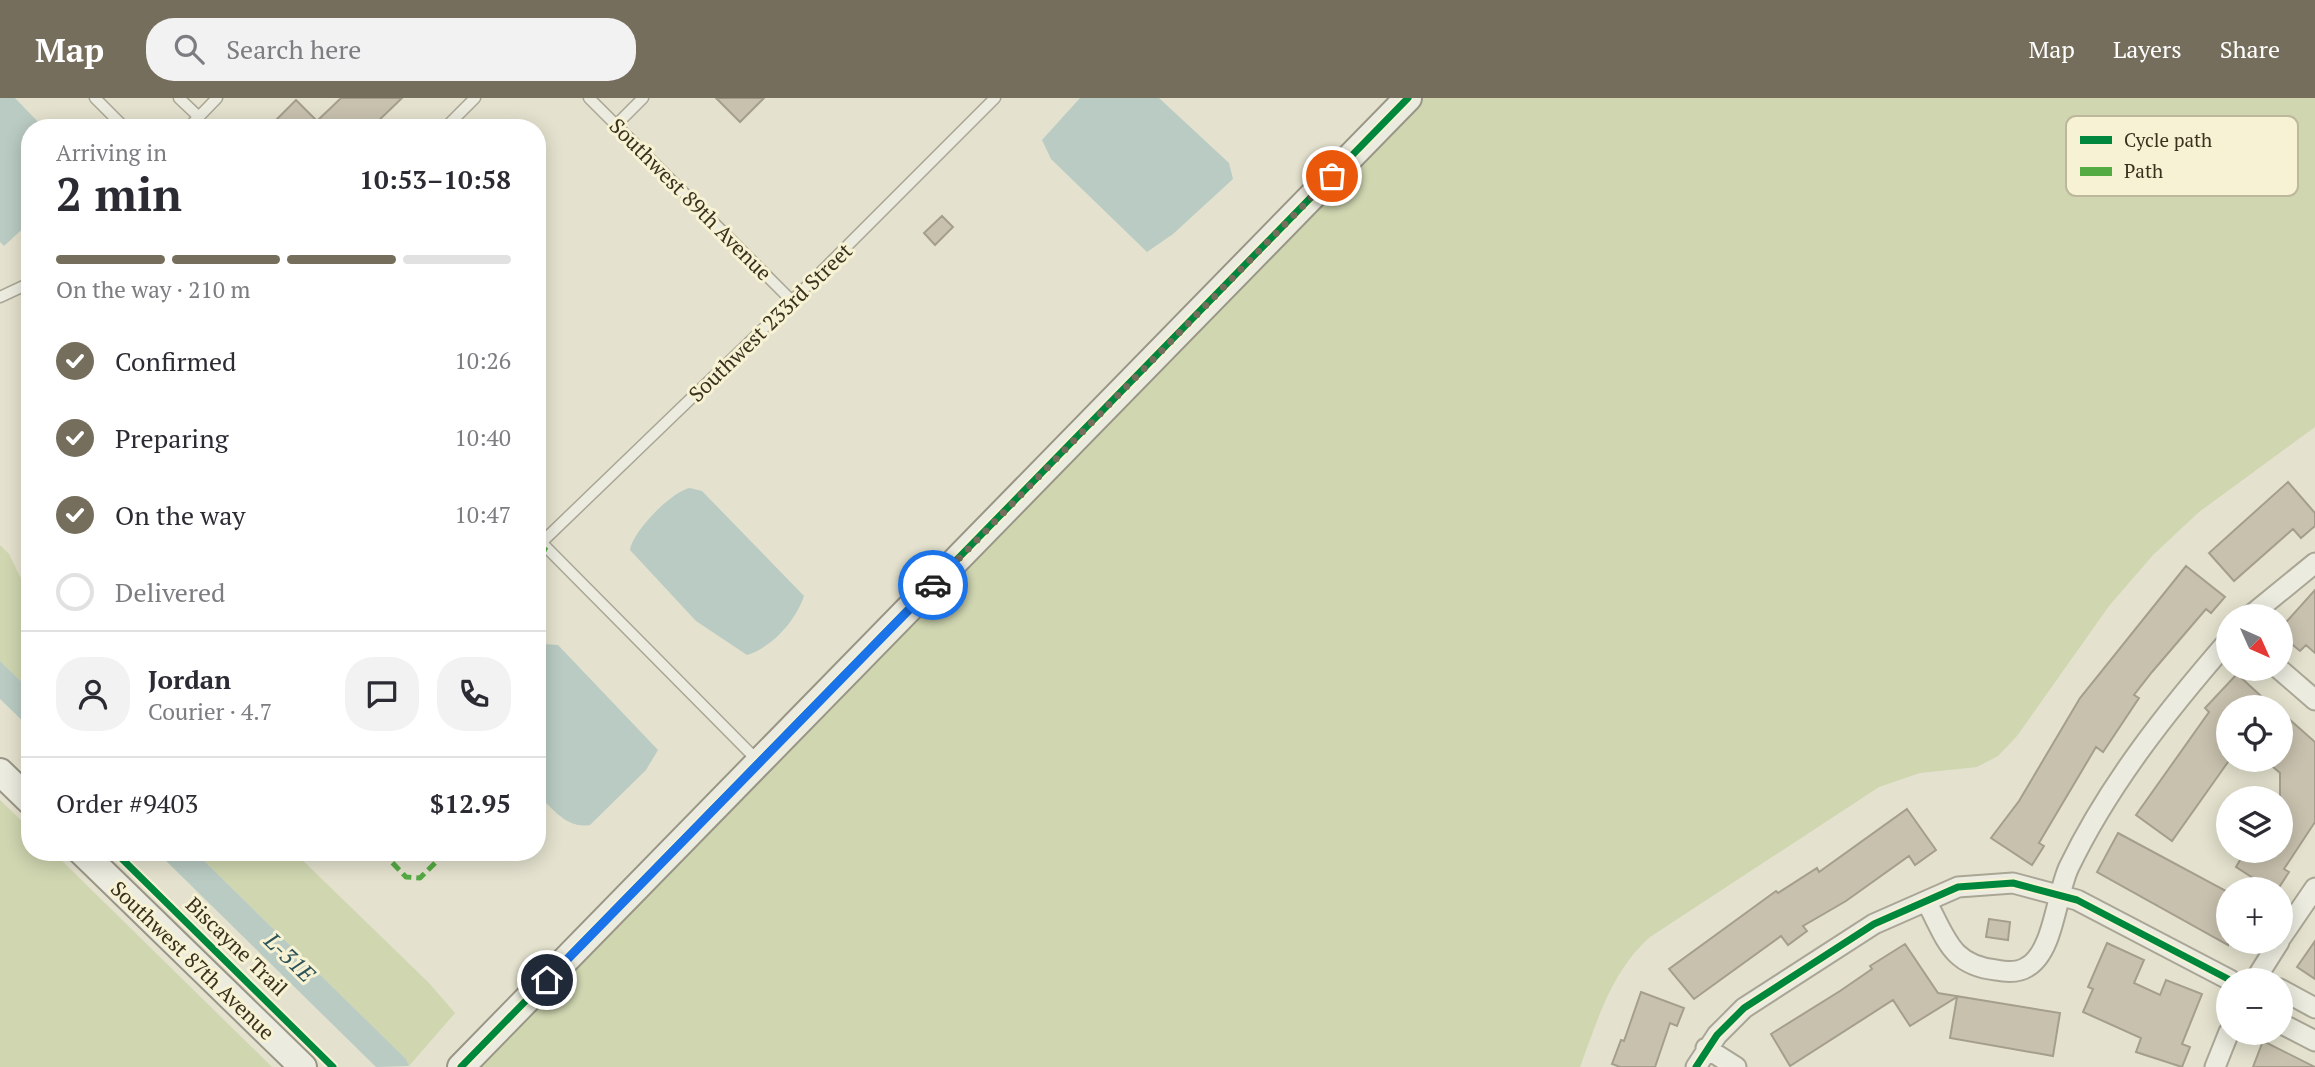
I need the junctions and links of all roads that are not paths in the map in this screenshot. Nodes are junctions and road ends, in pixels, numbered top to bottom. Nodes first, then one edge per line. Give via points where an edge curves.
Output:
1 (95, 98) edge
2 (179, 98) edge
3 (217, 98) edge
4 (475, 98) edge
5 (589, 98) edge
6 (643, 98) edge
7 (995, 98) edge
8 (1408, 98) edge
9 (199, 117) joint
10 (116, 119) edge
11 (454, 119) edge
12 (617, 124) junction
13 (21, 287) edge
14 (0, 297) edge
15 (792, 301) junction
16 (546, 534) edge
17 (546, 548) edge
18 (2315, 563) edge
19 (2265, 604) edge
20 (2216, 656) edge
21 (2293, 681) edge
22 (2315, 701) edge
23 (760, 762) junction
24 (0, 772) edge
25 (21, 792) edge
26 (91, 861) edge
27 (2315, 888) edge
28 (2058, 894) junction
29 (1926, 901) junction
30 (2293, 921) edge
31 (2216, 972) edge
32 (2293, 996) edge
33 (2315, 1008) edge
34 (2293, 1030) edge
35 (2315, 1041) edge
36 (2224, 1045) edge
37 (1706, 1048) junction
38 (303, 1067) edge
39 (461, 1067) edge
40 (1696, 1067) edge
41 (1736, 1067) edge
42 (2215, 1067) edge

1 - 10 lane
2 - 9 lane
3 - 9 lane
4 - 11 lane
5 - 12 lane, Southwest 89th Avenue
6 - 12 lane
7 - 15 lane, Southwest 233rd Street
8 - 23 street
12 - 15 lane, Southwest 89th Avenue
13 - 14 lane
15 - 16 lane, Southwest 233rd Street
17 - 23 lane
18 - 19 street
20 - 28 street via 2145,742 2078,850
21 - 22 street
23 - 39 street
24 - 25 street
26 - 38 street, Southwest 87th Avenue
27 - 30 street
28 - 29 street via 2013,883 1958,887
28 - 29 street via 2040,955 2024,970 2008,972 1962,960 1948,944
28 - 31 street via 2097,908
29 - 37 street via 1874,924 1756,1000
32 - 33 street
34 - 35 street
36 - 42 street
37 - 40 street
37 - 41 street

